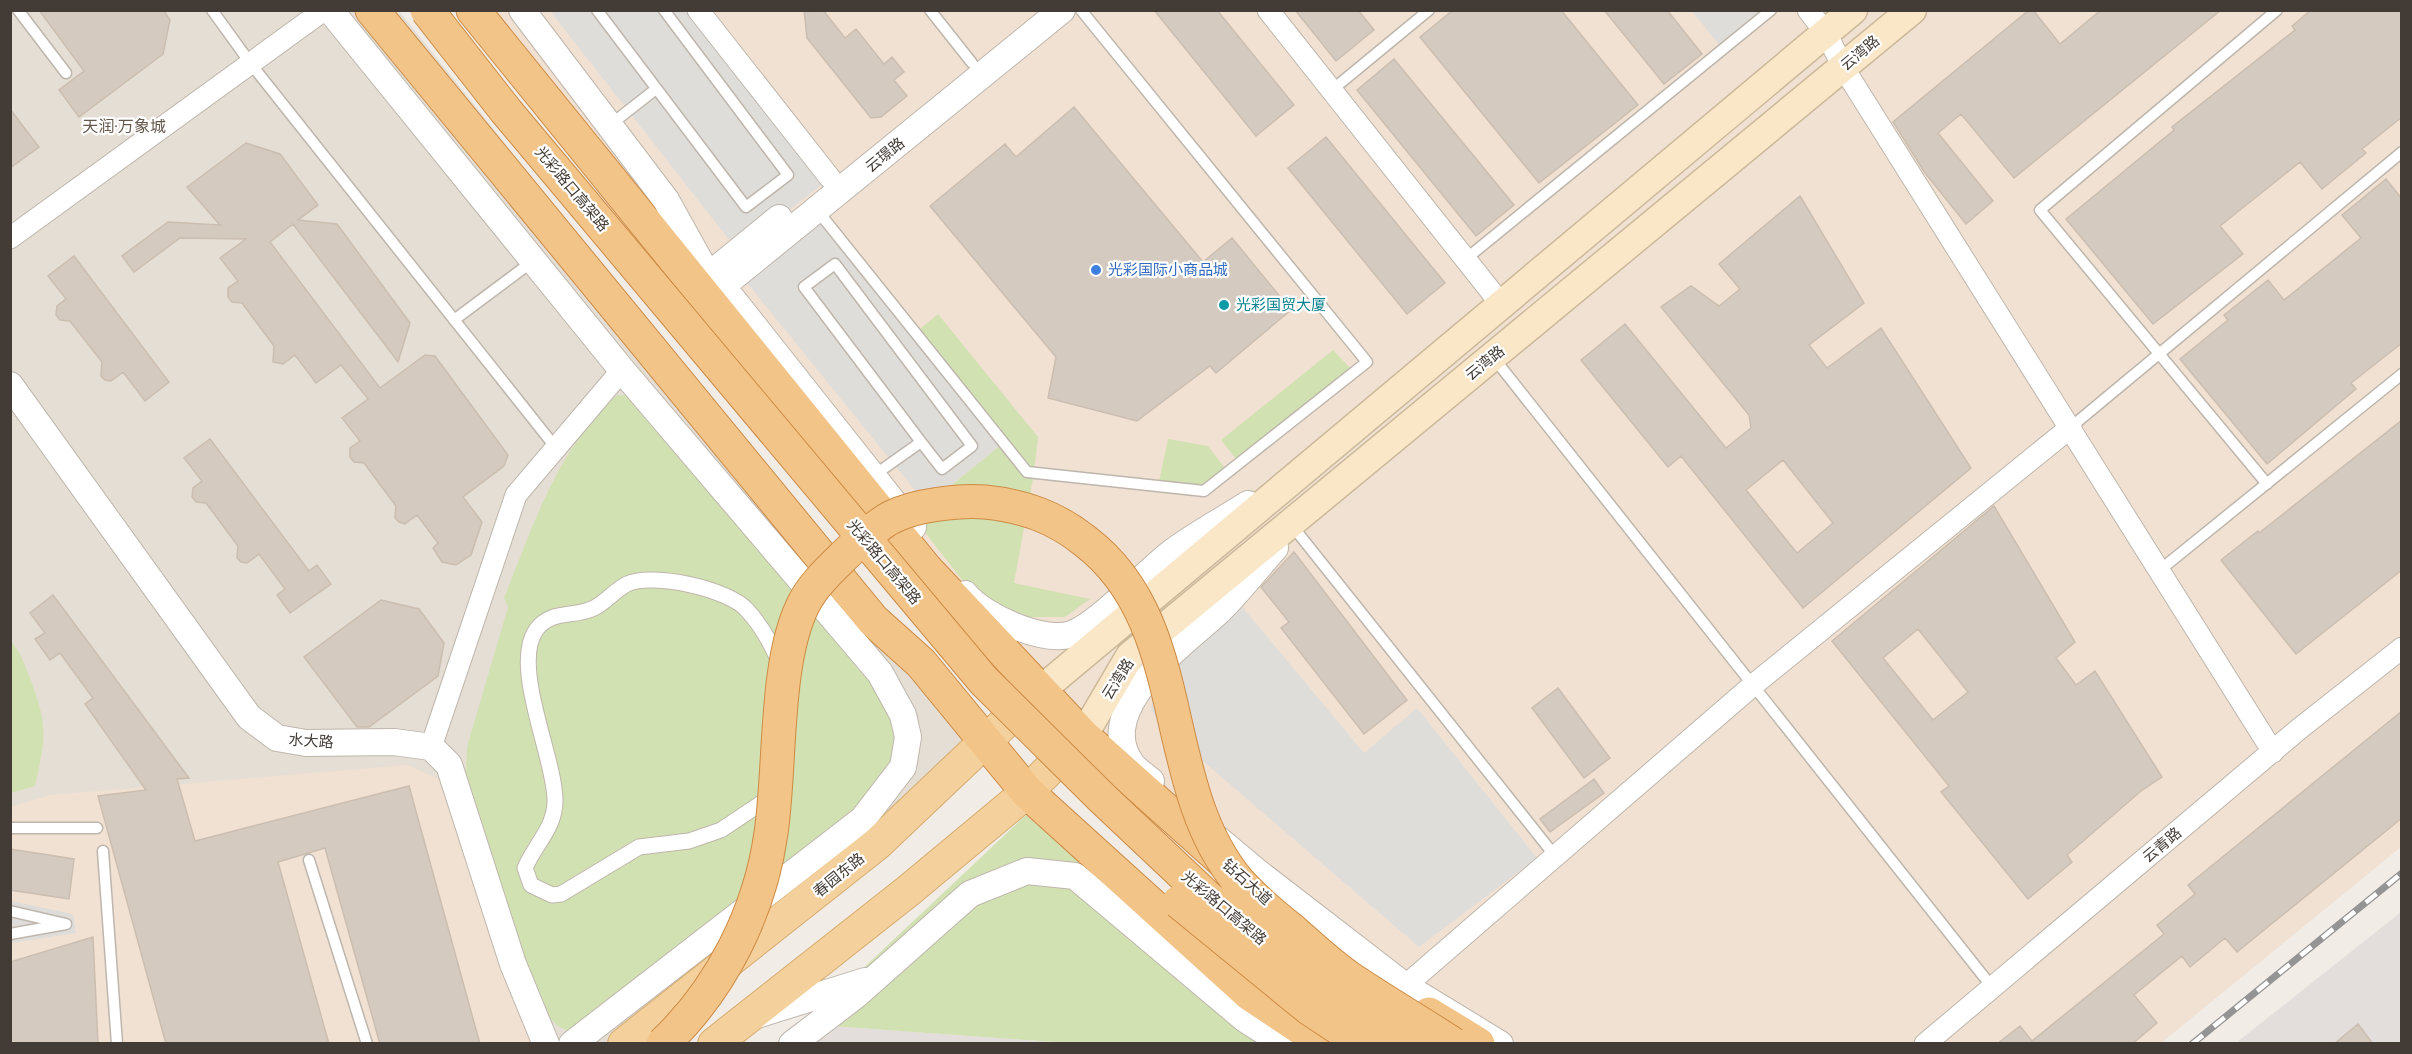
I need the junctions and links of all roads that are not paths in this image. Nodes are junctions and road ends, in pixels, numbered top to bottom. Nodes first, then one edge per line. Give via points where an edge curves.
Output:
1 (18, 10) edge
2 (212, 10) edge
3 (324, 10) edge
4 (330, 10) edge
5 (372, 10) edge
6 (402, 10) edge
7 (427, 10) edge
8 (473, 10) edge
9 (522, 10) edge
10 (597, 10) edge
11 (664, 10) edge
12 (698, 10) edge
13 (930, 10) edge
14 (1036, 10) edge
15 (1062, 10) edge
16 (1081, 10) edge
17 (1268, 10) edge
18 (1429, 10) edge
19 (1771, 10) edge
20 (1808, 10) edge
21 (1853, 10) edge
22 (1912, 10) edge
23 (2277, 10) edge
24 (1826, 33) junction
25 (972, 63) junction
26 (251, 64) junction
27 (1843, 67) junction
28 (66, 73) dead end
29 (656, 89) junction
30 (1332, 90) junction
31 (610, 125) junction
32 (2402, 153) edge
33 (830, 178) junction
34 (817, 210) junction
35 (10, 238) edge
36 (1467, 258) junction
37 (533, 261) junction
38 (708, 281) junction
39 (1501, 304) junction
40 (454, 320) junction
41 (2159, 354) junction
42 (1493, 357) junction
43 (622, 370) junction
44 (2402, 374) edge
45 (10, 385) edge
46 (658, 412) junction
47 (2071, 427) junction
48 (921, 442) junction
49 (556, 448) junction
50 (746, 465) junction
51 (1302, 470) junction
52 (873, 477) junction
53 (2266, 484) junction
54 (1322, 496) junction
55 (1294, 528) junction
56 (2160, 570) junction
57 (849, 590) junction
58 (2402, 648) edge
59 (880, 673) junction
60 (786, 678) dead end
61 (1752, 686) junction
62 (1040, 691) junction
63 (1083, 736) junction
64 (984, 742) junction
65 (431, 747) junction
66 (2273, 752) junction
67 (776, 785) dead end
68 (1027, 792) junction
69 (10, 828) edge
70 (97, 828) dead end
71 (104, 851) dead end
72 (1555, 856) junction
73 (309, 860) dead end
74 (1256, 871) junction
75 (10, 911) edge
76 (10, 934) edge
77 (1163, 951) junction
78 (1362, 972) junction
79 (876, 977) junction
80 (1405, 986) junction
81 (1992, 987) junction
82 (1250, 994) junction
83 (751, 1017) junction
84 (117, 1044) edge
85 (367, 1044) edge
86 (546, 1044) edge
87 (572, 1044) edge
88 (624, 1044) edge
89 (663, 1044) edge
90 (714, 1044) edge
91 (792, 1044) edge
92 (1284, 1044) edge
93 (1325, 1044) edge
94 (1363, 1044) edge
95 (1409, 1044) edge
96 (1453, 1044) edge
97 (1478, 1044) edge
98 (1500, 1044) edge
99 (1924, 1044) edge

1 - 28 lane
2 - 26 lane
3 - 26 street
4 - 37 street
5 - 50 highway
6 - 94 highway, 光彩路口高架路, bridge via 491,124 968,693 1084,813 1193,915 1310,1009
7 - 95 highway, 光彩路口高架路, bridge via 506,111 984,681 1207,897 1325,988
8 - 38 highway, 钻石大道 via 626,197
9 - 31 street
10 - 29 lane
11 - 29 lane via 788,175 746,207
12 - 33 street
13 - 25 lane
14 - 25 street, 云璟路
15 - 34 street, 云璟路
16 - 34 lane via 1367,362 1204,490 1027,472
17 - 30 street
18 - 30 lane
19 - 36 lane
20 - 24 street
21 - 24 main road
22 - 27 main road, 云湾路
23 - 41 lane via 2040,210
24 - 27 street
24 - 39 main road
25 - 33 street, 云璟路
26 - 35 street
26 - 40 lane
27 - 42 main road, 云湾路
27 - 47 street
29 - 31 lane
30 - 36 street
31 - 38 street via 666,200
32 - 41 lane
33 - 38 street, 云璟路
34 - 38 street, 云璟路
36 - 39 street
37 - 40 lane
37 - 43 street
38 - 52 street
38 - 62 highway, 钻石大道 via 925,568
39 - 51 main road
40 - 49 lane
41 - 47 lane
41 - 53 lane
42 - 54 main road, 云湾路
42 - 61 lane
43 - 46 street
43 - 49 street
44 - 53 lane
45 - 65 street, 水大路 via 249,717 276,738 306,743 394,742
46 - 50 street
46 - 59 street
47 - 56 street
47 - 61 street
48 - 48 lane via 804,287 835,264 972,446 942,469
48 - 52 lane
49 - 65 street via 516,495
50 - 57 highway
51 - 52 street via 1172,552 1072,634 1051,636 1010,624 975,607
51 - 62 main road
53 - 56 lane
54 - 55 street
54 - 63 main road, 云湾路 via 1130,656
55 - 72 lane
55 - 74 street via 1219,610 1151,673 1127,708 1122,741 1133,765
56 - 66 street
57 - 59 street
57 - 64 highway via 873,620 921,663
58 - 66 street, 云青路
59 - 87 street via 903,715 908,737 903,767 863,819
60 - 67 street via 771,643 746,608 709,588 668,581 629,583 592,609 552,616 536,631 527,661 555,800 548,833 532,851 525,868 531,885 552,896 561,894 639,847 688,841 721,830 763,801
61 - 72 street
61 - 81 lane
62 - 63 highway, 钻石大道
62 - 64 main road, 春园东路
63 - 68 main road
63 - 78 highway, 钻石大道 via 1296,927
64 - 68 highway
64 - 88 main road, 春园东路 via 878,844
65 - 86 street via 449,765 513,964
66 - 81 street, 云青路
68 - 82 highway
68 - 83 main road
69 - 70 lane
71 - 84 lane
72 - 80 street
73 - 85 lane
74 - 78 street
74 - 80 street
75 - 76 lane via 66,924
77 - 79 street via 1075,876 1027,871 970,894
77 - 82 street
77 - 92 street via 1245,1019
78 - 97 highway, 钻石大道
79 - 83 street
79 - 91 street
80 - 98 street
81 - 99 street, 云青路
82 - 93 highway
83 - 90 main road
89 - 96 highway, bridge via 705,998 758,895 771,837 791,633 805,600 857,543 892,517 938,504 979,502 1038,513 1068,527 1105,556 1133,594 1149,625 1196,799 1214,843 1238,880 1272,914 1346,975

